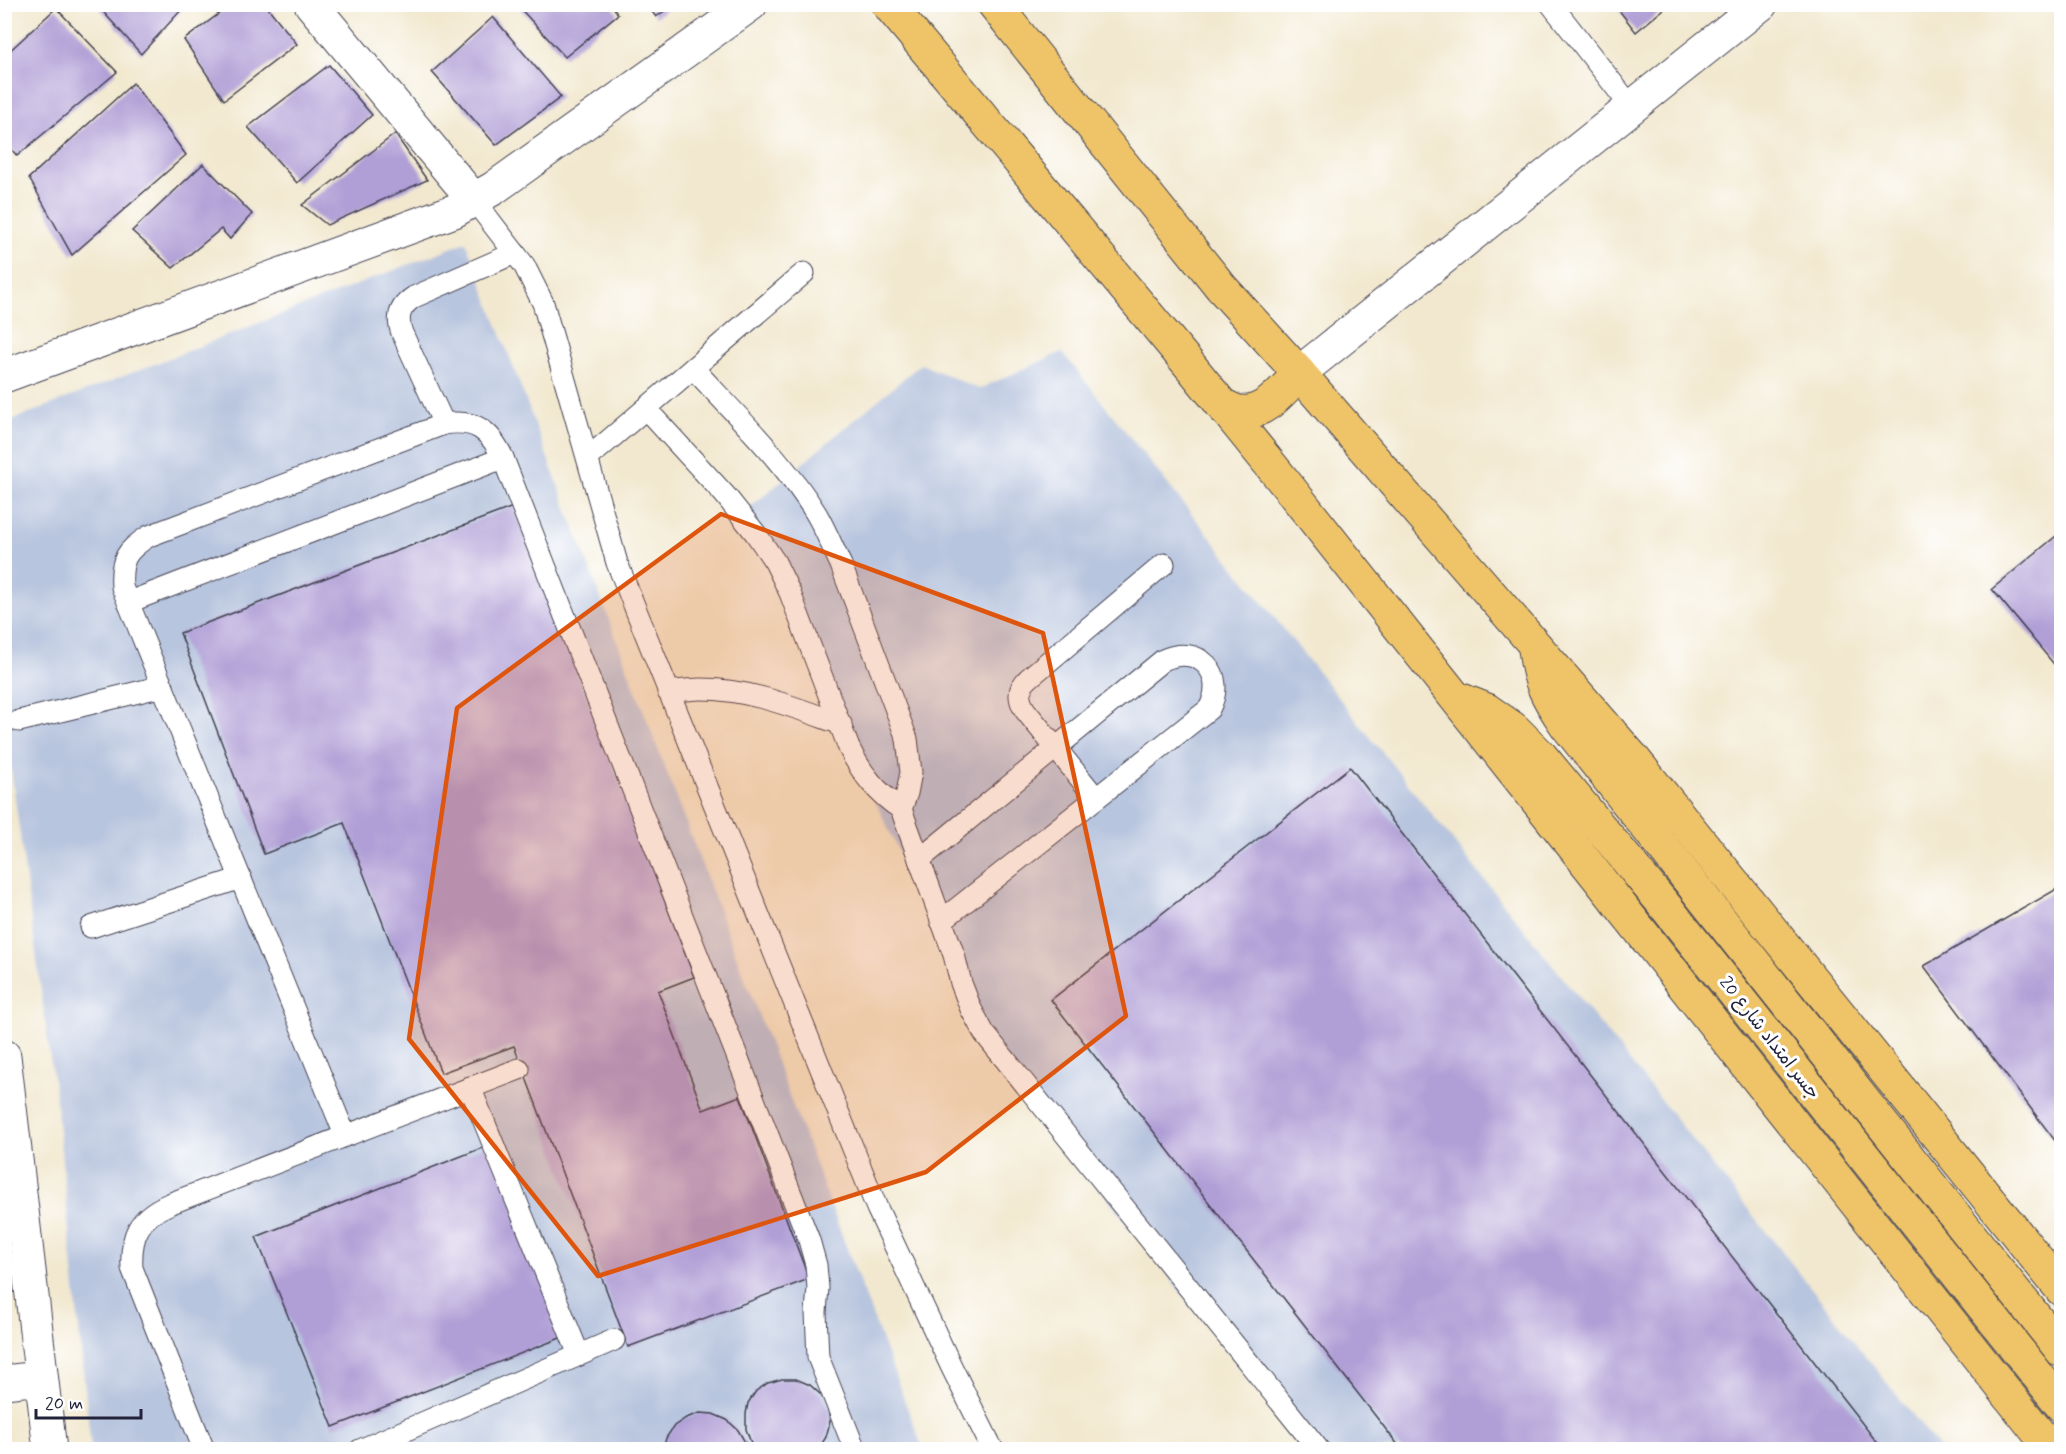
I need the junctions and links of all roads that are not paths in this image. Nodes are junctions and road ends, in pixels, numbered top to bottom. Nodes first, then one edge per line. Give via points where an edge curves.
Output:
1 (311, 4) edge
2 (751, 4) edge
3 (888, 4) edge
4 (994, 4) edge
5 (1551, 4) edge
6 (1761, 4) edge
7 (1632, 108) junction
8 (474, 200) junction
9 (515, 253) junction
10 (804, 273) dead end
11 (693, 368) junction
12 (1299, 373) junction
13 (4, 376) edge
14 (1222, 405) junction
15 (645, 409) junction
16 (444, 424) junction
17 (502, 458) junction
18 (588, 458) junction
19 (1164, 564) dead end
20 (129, 602) junction
21 (1535, 644) junction
22 (163, 686) junction
23 (668, 692) junction
24 (1453, 696) junction
25 (19, 722) dead end
26 (841, 724) junction
27 (1056, 748) junction
28 (1096, 798) junction
29 (901, 809) junction
30 (919, 860) junction
31 (241, 878) junction
32 (941, 921) junction
33 (91, 927) dead end
34 (4, 1056) edge
35 (519, 1069) dead end
36 (470, 1087) junction
37 (345, 1135) junction
38 (2061, 1290) edge
39 (614, 1340) dead end
40 (2061, 1351) edge
41 (579, 1355) junction
42 (41, 1377) junction
43 (4, 1382) edge
44 (2061, 1406) edge
45 (405, 1441) edge
46 (50, 1449) edge
47 (204, 1449) edge
48 (360, 1449) edge
49 (855, 1449) edge
50 (993, 1449) edge
51 (1319, 1449) edge
52 (2052, 1449) edge

1 - 8 street
2 - 8 street
3 - 14 main road
4 - 12 main road via 1221,287
5 - 7 lane
6 - 7 street
7 - 12 street
8 - 9 lane
8 - 13 street
9 - 16 lane via 414,297 400,312 398,323
9 - 18 lane via 543,303
10 - 11 lane
11 - 15 lane
11 - 29 lane via 799,489 834,548 907,739 911,772
12 - 14 main road via 1260,409 1240,412
12 - 21 main road
14 - 24 main road
15 - 18 lane
15 - 26 lane via 725,495 775,562
16 - 17 lane via 459,421 487,432
16 - 20 lane via 149,536 125,556 122,587
17 - 20 lane
17 - 49 lane via 809,1240 818,1288 818,1357
18 - 23 lane via 616,563
19 - 27 lane via 1022,684 1020,702
20 - 22 lane
21 - 38 main road via 1639,766
21 - 40 main road, جسر امتداد شارع 20 via 1538,671 1547,697 1566,725
22 - 25 lane
22 - 31 lane
23 - 26 lane via 740,692
23 - 50 lane via 877,1208
24 - 44 main road, جسر امتداد شارع 20 via 1487,710 1514,729 1541,756 1666,907
24 - 52 main road
26 - 29 lane via 849,748 870,782
27 - 28 lane
27 - 28 lane via 1163,660 1191,655 1207,665 1216,687 1209,709
27 - 30 lane
28 - 32 lane
29 - 30 lane
30 - 32 lane
31 - 33 lane
31 - 37 lane
32 - 51 lane via 968,1001 984,1034
34 - 42 street
35 - 36 lane
36 - 37 lane
36 - 41 lane
37 - 47 lane via 154,1210 134,1236 132,1268
39 - 41 lane
41 - 45 lane
42 - 43 street
42 - 46 street
45 - 48 lane

